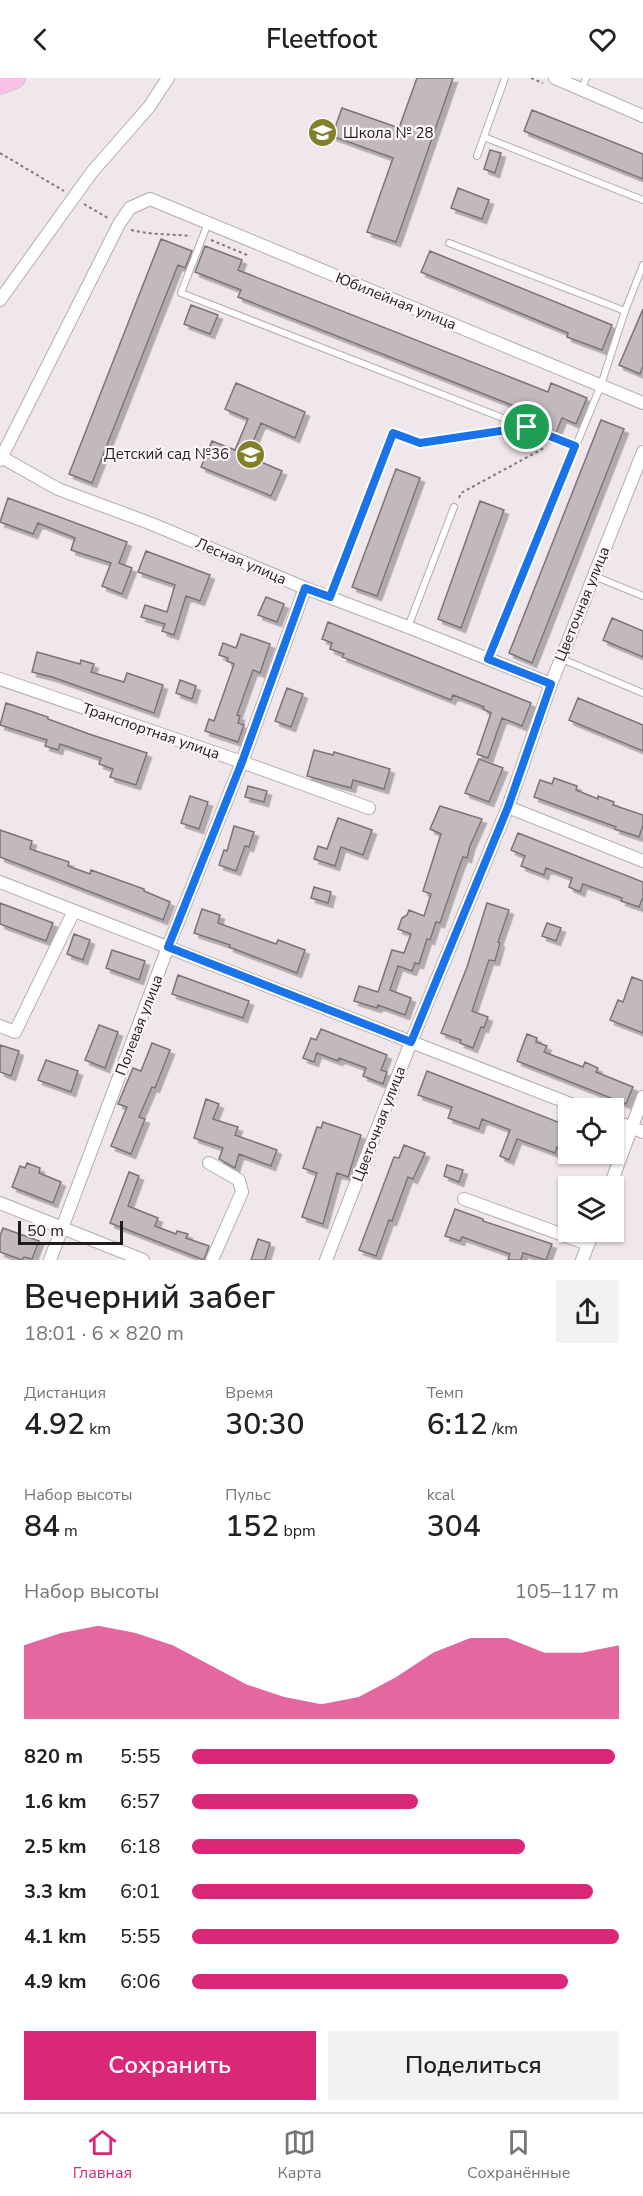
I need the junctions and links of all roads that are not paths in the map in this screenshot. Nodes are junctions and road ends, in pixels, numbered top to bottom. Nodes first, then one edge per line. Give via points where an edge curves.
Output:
1 (15, 78) edge
2 (168, 78) edge
3 (505, 78) edge
4 (555, 78) edge
5 (0, 84) edge
6 (584, 84) edge
7 (643, 116) edge
8 (484, 138) junction
9 (477, 156) dead end
10 (643, 200) edge
11 (208, 223) junction
12 (449, 243) dead end
13 (643, 265) edge
14 (0, 300) edge
15 (625, 311) junction
16 (601, 385) junction
17 (643, 403) edge
18 (393, 433) road end
19 (575, 446) junction
20 (643, 452) edge
21 (1, 459) edge
22 (638, 477) edge
23 (454, 507) road end
24 (594, 576) junction
25 (305, 588) junction
26 (643, 596) edge
27 (330, 597) junction
28 (408, 627) junction
29 (561, 658) junction
30 (488, 659) junction
31 (0, 679) edge
32 (551, 684) junction
33 (643, 693) edge
34 (242, 762) junction
35 (508, 807) junction
36 (369, 808) dead end
37 (643, 861) edge
38 (0, 882) edge
39 (74, 911) junction
40 (168, 947) junction
41 (0, 1026) edge
42 (411, 1042) junction
43 (643, 1097) edge
44 (558, 1099) edge
45 (637, 1130) edge
46 (209, 1163) dead end
47 (615, 1176) edge
48 (464, 1198) dead end
49 (0, 1203) edge
50 (61, 1227) junction
51 (558, 1228) edge
52 (589, 1242) edge
53 (50, 1260) edge
54 (143, 1260) edge
55 (212, 1260) edge
56 (326, 1260) edge
57 (582, 1260) edge

1 - 5 main road
2 - 14 street via 149,107 92,172
3 - 8 lane
4 - 6 street
6 - 7 street
8 - 9 lane
8 - 10 lane
11 - 16 street, Юбилейная улица
11 - 19 lane via 182,292
11 - 21 street, Юбилейная улица via 150,199 130,208
12 - 15 lane
13 - 15 lane
15 - 16 lane
16 - 17 street, Юбилейная улица
16 - 19 lane
18 - 27 lane
19 - 30 lane
20 - 22 street, Цветочная улица
21 - 25 street, Лесная улица via 58,489
22 - 24 street, Цветочная улица
23 - 28 lane
24 - 26 lane
24 - 29 street, Цветочная улица
25 - 27 street, Лесная улица
25 - 34 street, Полевая улица
27 - 28 street, Лесная улица
28 - 30 street, Лесная улица
29 - 32 street, Цветочная улица
29 - 33 lane
30 - 32 street, Лесная улица
31 - 34 street, Транспортная улица
32 - 35 street, Цветочная улица
34 - 36 street, Транспортная улица
34 - 40 street, Полевая улица
35 - 37 street
35 - 42 street, Цветочная улица
38 - 39 street
39 - 40 street
39 - 41 street via 15,1032
40 - 42 street
40 - 50 street, Полевая улица
42 - 44 street
42 - 56 street, Цветочная улица
43 - 45 street
45 - 47 street
46 - 55 street via 239,1180 242,1192
48 - 51 street
49 - 50 street
50 - 53 street, Полевая улица
50 - 54 street
52 - 57 street

